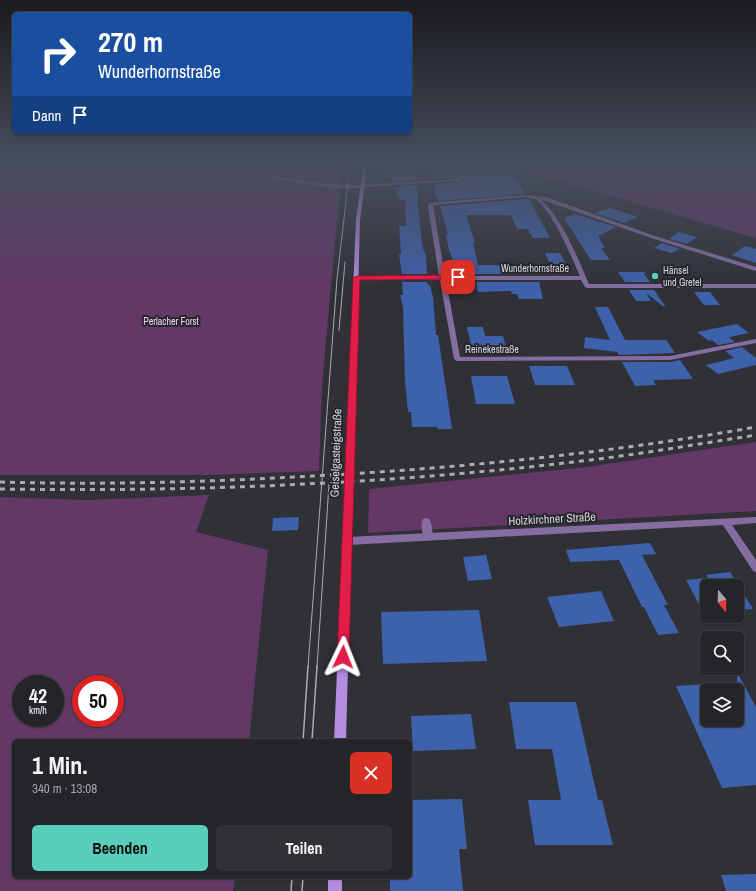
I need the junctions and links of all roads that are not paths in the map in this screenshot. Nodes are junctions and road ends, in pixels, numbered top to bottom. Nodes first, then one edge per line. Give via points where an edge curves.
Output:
1 (360, 209) edge
2 (430, 209) edge
3 (547, 209) edge
4 (574, 209) edge
5 (756, 269) edge
6 (442, 277) junction
7 (357, 278) junction
8 (583, 278) junction
9 (756, 286) edge
10 (756, 341) edge
11 (756, 520) edge
12 (426, 521) dead end
13 (726, 523) junction
14 (428, 537) junction
15 (348, 541) junction
16 (756, 568) edge
17 (340, 739) edge
18 (336, 879) edge
19 (335, 891) edge

1 - 7 main road, Geiselgasteigstraße
2 - 6 street, Reinekestraße
3 - 8 street
4 - 5 street, Reinekestraße via 653,237
6 - 7 street, Wunderhornstraße
6 - 8 street, Wunderhornstraße
6 - 10 street, Reinekestraße via 457,359 670,358
7 - 15 main road, Geiselgasteigstraße
8 - 9 street, Wunderhornstraße via 587,286
11 - 13 street, Holzkirchner Straße
12 - 14 street
13 - 14 street, Holzkirchner Straße
13 - 16 street
14 - 15 street, Holzkirchner Straße
15 - 17 main road, Geiselgasteigstraße
18 - 19 main road

